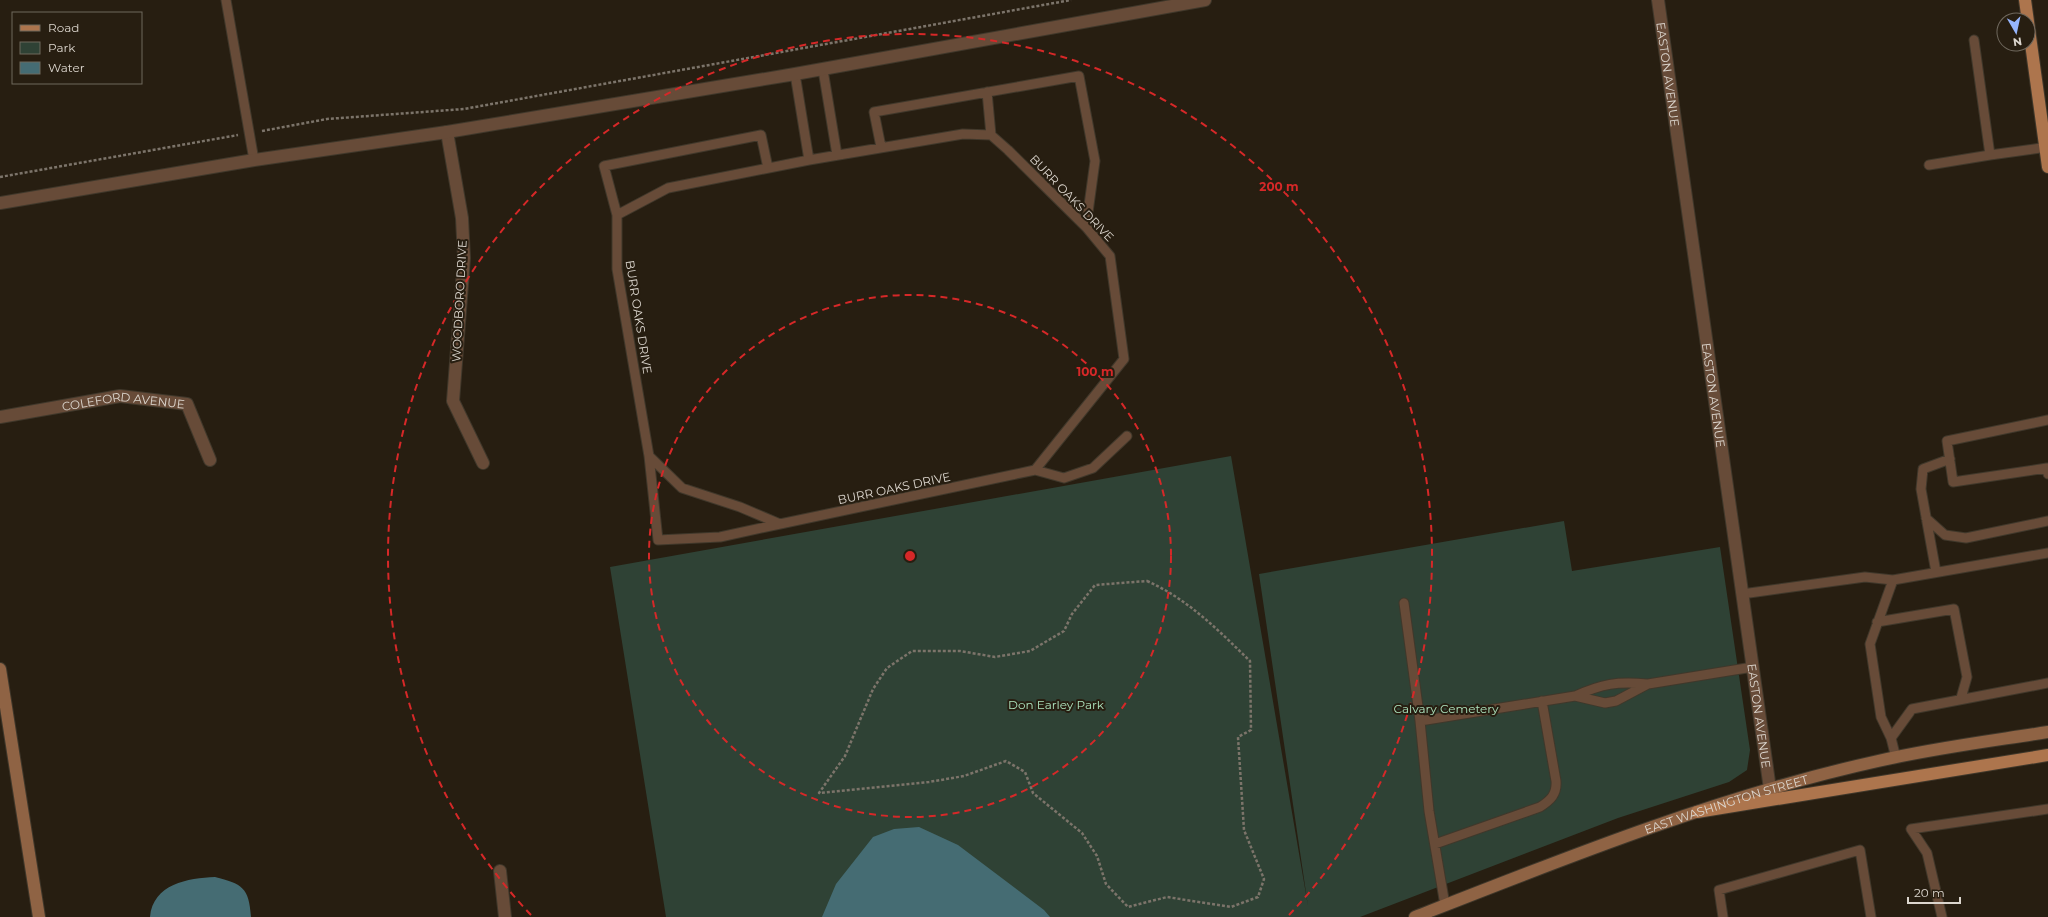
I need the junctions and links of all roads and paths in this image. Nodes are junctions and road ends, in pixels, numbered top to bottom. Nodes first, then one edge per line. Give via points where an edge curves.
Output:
1 (226, 0) edge
2 (1071, 0) edge
3 (1205, 0) edge
4 (1658, 0) edge
5 (2025, 0) edge
6 (1974, 40) dead end
7 (823, 70) junction
8 (795, 74) junction
9 (987, 92) junction
10 (447, 132) junction
11 (250, 133) junction
12 (990, 135) junction
13 (881, 147) junction
14 (2047, 147) edge
15 (837, 155) junction
16 (1990, 155) junction
17 (254, 160) junction
18 (809, 160) junction
19 (1929, 165) dead end
20 (2048, 167) edge
21 (768, 168) junction
22 (0, 177) edge
23 (0, 203) edge
24 (617, 215) junction
25 (1086, 227) junction
26 (0, 417) edge
27 (2048, 420) edge
28 (1127, 436) dead end
29 (649, 456) junction
30 (1950, 459) junction
31 (210, 460) dead end
32 (483, 463) dead end
33 (1035, 470) junction
34 (2048, 474) edge
35 (1926, 518) junction
36 (2048, 521) edge
37 (780, 524) junction
38 (2048, 553) edge
39 (1936, 572) junction
40 (1892, 580) junction
41 (1163, 588) joint
42 (1742, 594) junction
43 (1404, 603) dead end
44 (1877, 622) junction
45 (1753, 667) junction
46 (0, 669) edge
47 (2048, 683) edge
48 (1648, 684) junction
49 (1575, 696) junction
50 (1961, 698) junction
51 (1542, 701) junction
52 (1420, 721) junction
53 (2048, 732) edge
54 (1891, 738) junction
55 (2048, 755) edge
56 (1896, 758) junction
57 (1770, 789) junction
58 (2048, 809) edge
59 (1697, 812) junction
60 (1435, 844) junction
61 (500, 871) dead end
62 (1445, 905) junction
63 (39, 917) edge
64 (505, 917) edge
65 (1415, 917) edge
66 (1723, 917) edge
67 (1871, 917) edge
68 (1942, 917) edge

1 - 11 lane
2 - 11 path via 464,109 327,119
3 - 7 street
4 - 42 street, EASTON AVENUE
5 - 14 main road
6 - 16 lane
7 - 8 street
7 - 15 lane
8 - 10 street
8 - 18 lane
9 - 12 lane
9 - 13 lane via 874,112
9 - 25 lane via 1080,76 1095,161
10 - 17 street
10 - 32 street, WOODBORO DRIVE via 462,218 464,258 453,401
11 - 17 lane
11 - 22 path
12 - 13 lane via 963,134
12 - 25 lane, BURR OAKS DRIVE
13 - 15 lane
14 - 16 lane
14 - 20 main road
15 - 18 lane
16 - 19 lane
17 - 23 street
18 - 21 lane
21 - 24 lane via 668,188
21 - 24 lane, BURR OAKS DRIVE via 761,135 604,166
24 - 29 lane, BURR OAKS DRIVE via 617,269
25 - 33 lane, BURR OAKS DRIVE via 1110,256 1124,359
26 - 31 street, COLEFORD AVENUE via 120,396 188,404
27 - 30 lane via 1947,441
28 - 33 lane via 1093,468 1064,478
29 - 37 lane via 682,488 740,506
29 - 37 lane, BURR OAKS DRIVE via 658,540 720,537
30 - 34 lane via 1954,482 2047,468
30 - 35 lane via 1923,469 1921,489
33 - 37 lane, BURR OAKS DRIVE
35 - 36 lane via 1945,535 1966,538
35 - 39 lane
38 - 39 lane
39 - 40 lane
40 - 42 lane via 1865,577
40 - 44 lane
41 - 41 path via 1207,619 1250,661 1251,730 1238,737 1244,830 1264,879 1258,897 1231,907 1167,896 1128,907 1106,884 1098,856 1082,833 1033,793 1025,772 1006,761 964,776 930,782 818,793 845,756 873,689 887,668 912,651 960,651 996,657 1030,651 1064,631 1072,614 1095,584 1147,581
42 - 45 street, EASTON AVENUE
43 - 52 lane
44 - 50 lane via 1954,610 1967,677
44 - 54 lane via 1870,644 1880,717
45 - 48 lane
45 - 57 street, EASTON AVENUE
46 - 63 main road
47 - 50 lane
48 - 49 lane via 1625,681 1610,683
48 - 49 lane via 1616,701 1605,703
49 - 51 lane
50 - 54 lane via 1912,709
51 - 52 lane
51 - 60 lane via 1556,780 1557,788 1554,795 1540,807
52 - 60 lane
53 - 56 main road, EAST WASHINGTON STREET
54 - 56 lane
55 - 59 main road
56 - 57 main road, EAST WASHINGTON STREET
57 - 59 main road, EAST WASHINGTON STREET
58 - 68 lane via 1911,829 1926,853
59 - 62 main road, EAST WASHINGTON STREET
60 - 62 lane
61 - 64 street
62 - 65 main road, EAST WASHINGTON STREET
66 - 67 lane via 1719,890 1860,850

